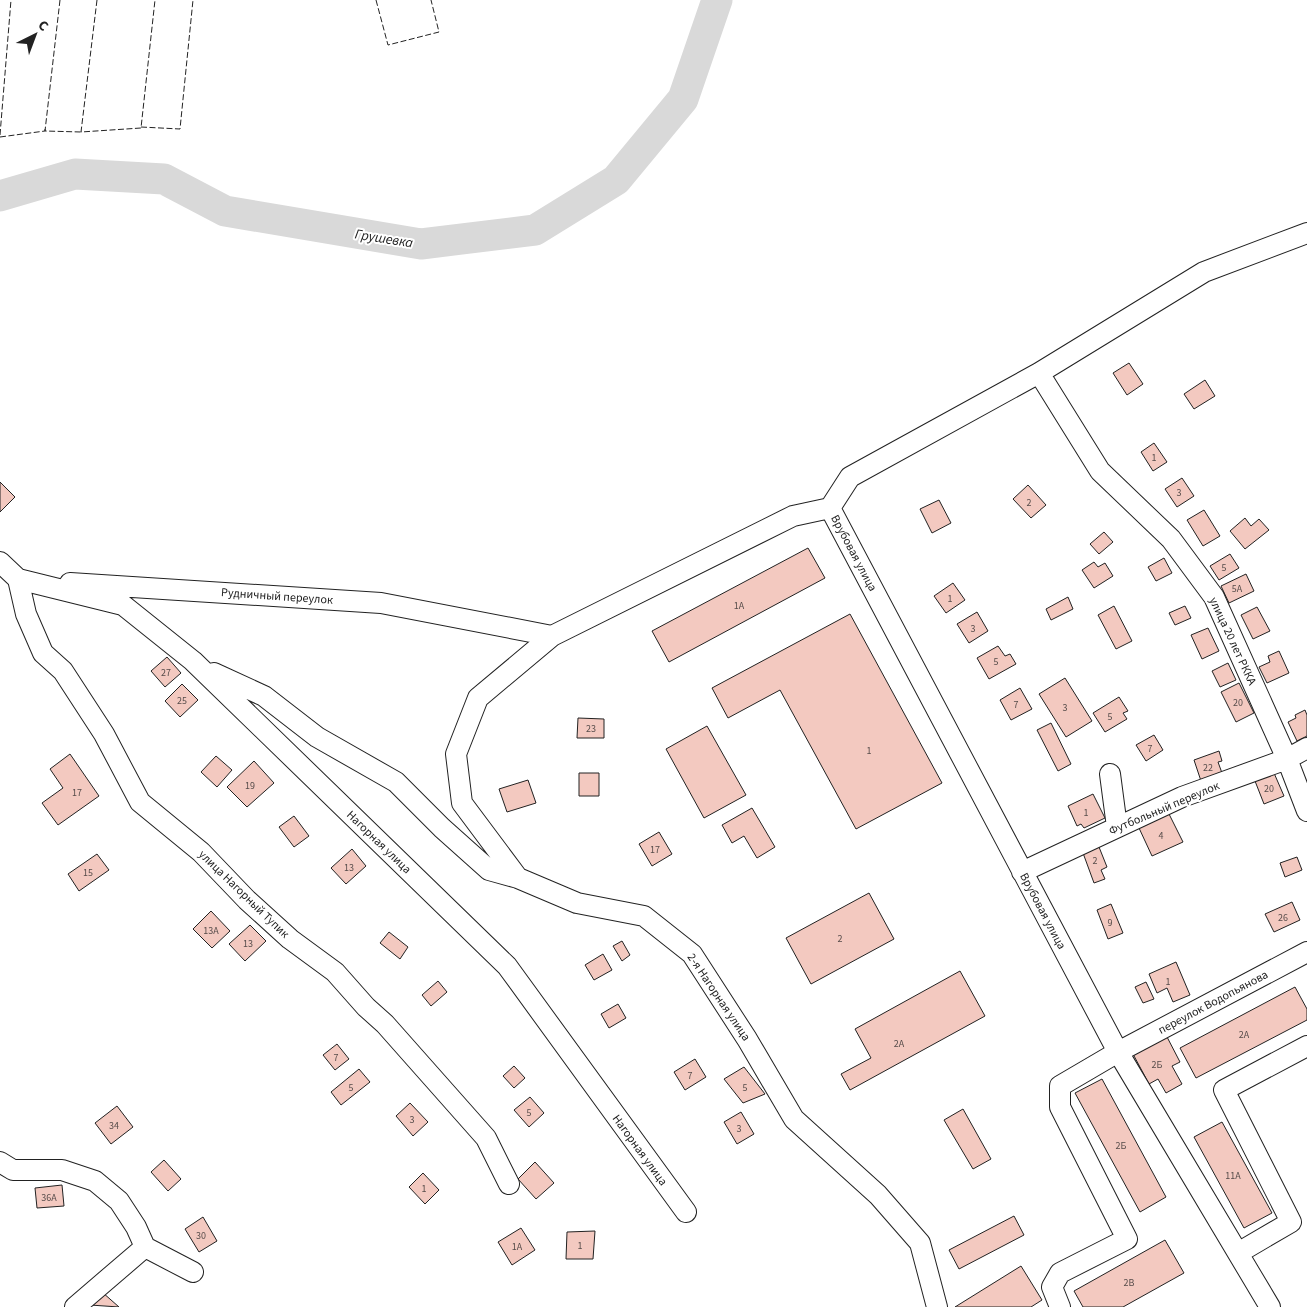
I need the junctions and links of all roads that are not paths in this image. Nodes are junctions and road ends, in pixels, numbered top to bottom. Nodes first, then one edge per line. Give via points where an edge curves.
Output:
1 (1307, 233) edge
2 (1039, 373) junction
3 (830, 508) junction
4 (0, 562) edge
5 (9, 580) edge
6 (552, 636) junction
7 (193, 661) junction
8 (1307, 748) edge
9 (1287, 759) junction
10 (1110, 774) dead end
11 (1307, 810) edge
12 (1116, 827) junction
13 (1022, 872) junction
14 (518, 878) junction
15 (1307, 952) edge
16 (1307, 1046) edge
17 (1118, 1052) junction
18 (0, 1162) edge
19 (509, 1184) dead end
20 (686, 1212) dead end
21 (145, 1246) junction
22 (1238, 1253) junction
23 (193, 1272) dead end
24 (75, 1307) edge
25 (938, 1307) edge
26 (1060, 1307) edge
27 (1270, 1307) edge

1 - 2 street via 1204,272
2 - 3 street via 850,478
2 - 9 street, улица 20 лет РККА via 1100,472 1171,539 1214,597
3 - 6 street via 793,516
3 - 13 street, Врубовая улица
4 - 5 street, Нагорная улица
5 - 6 street, Рудничный переулок via 381,603
5 - 7 street, Нагорная улица via 123,605
5 - 19 street, улица Нагорный Тупик via 44,653 64,671 104,734 140,802 201,852 290,939 335,972 386,1024 486,1138
6 - 14 street via 478,698 456,754 462,802
7 - 14 street, 2-я Нагорная улица via 264,696 317,737 396,782 489,870
7 - 20 street, Нагорная улица via 507,966
8 - 9 street, Футбольный переулок
9 - 11 street, улица 20 лет РККА
9 - 12 street, Футбольный переулок via 1182,797
10 - 12 street
12 - 13 street, Футбольный переулок
13 - 17 street, Врубовая улица
14 - 25 street, 2-я Нагорная улица via 577,903 644,916 692,954 748,1039 794,1119 878,1194 920,1243
15 - 17 street, переулок Водопьянова
16 - 22 street via 1224,1090 1291,1222
17 - 22 street, Врубовая улица
17 - 26 street, переулок Водопьянова via 1060,1086 1060,1107 1127,1239 1060,1273 1052,1287
18 - 21 street via 13,1170 62,1170 95,1181 119,1201
21 - 23 street
21 - 24 street
22 - 27 street, Врубовая улица

